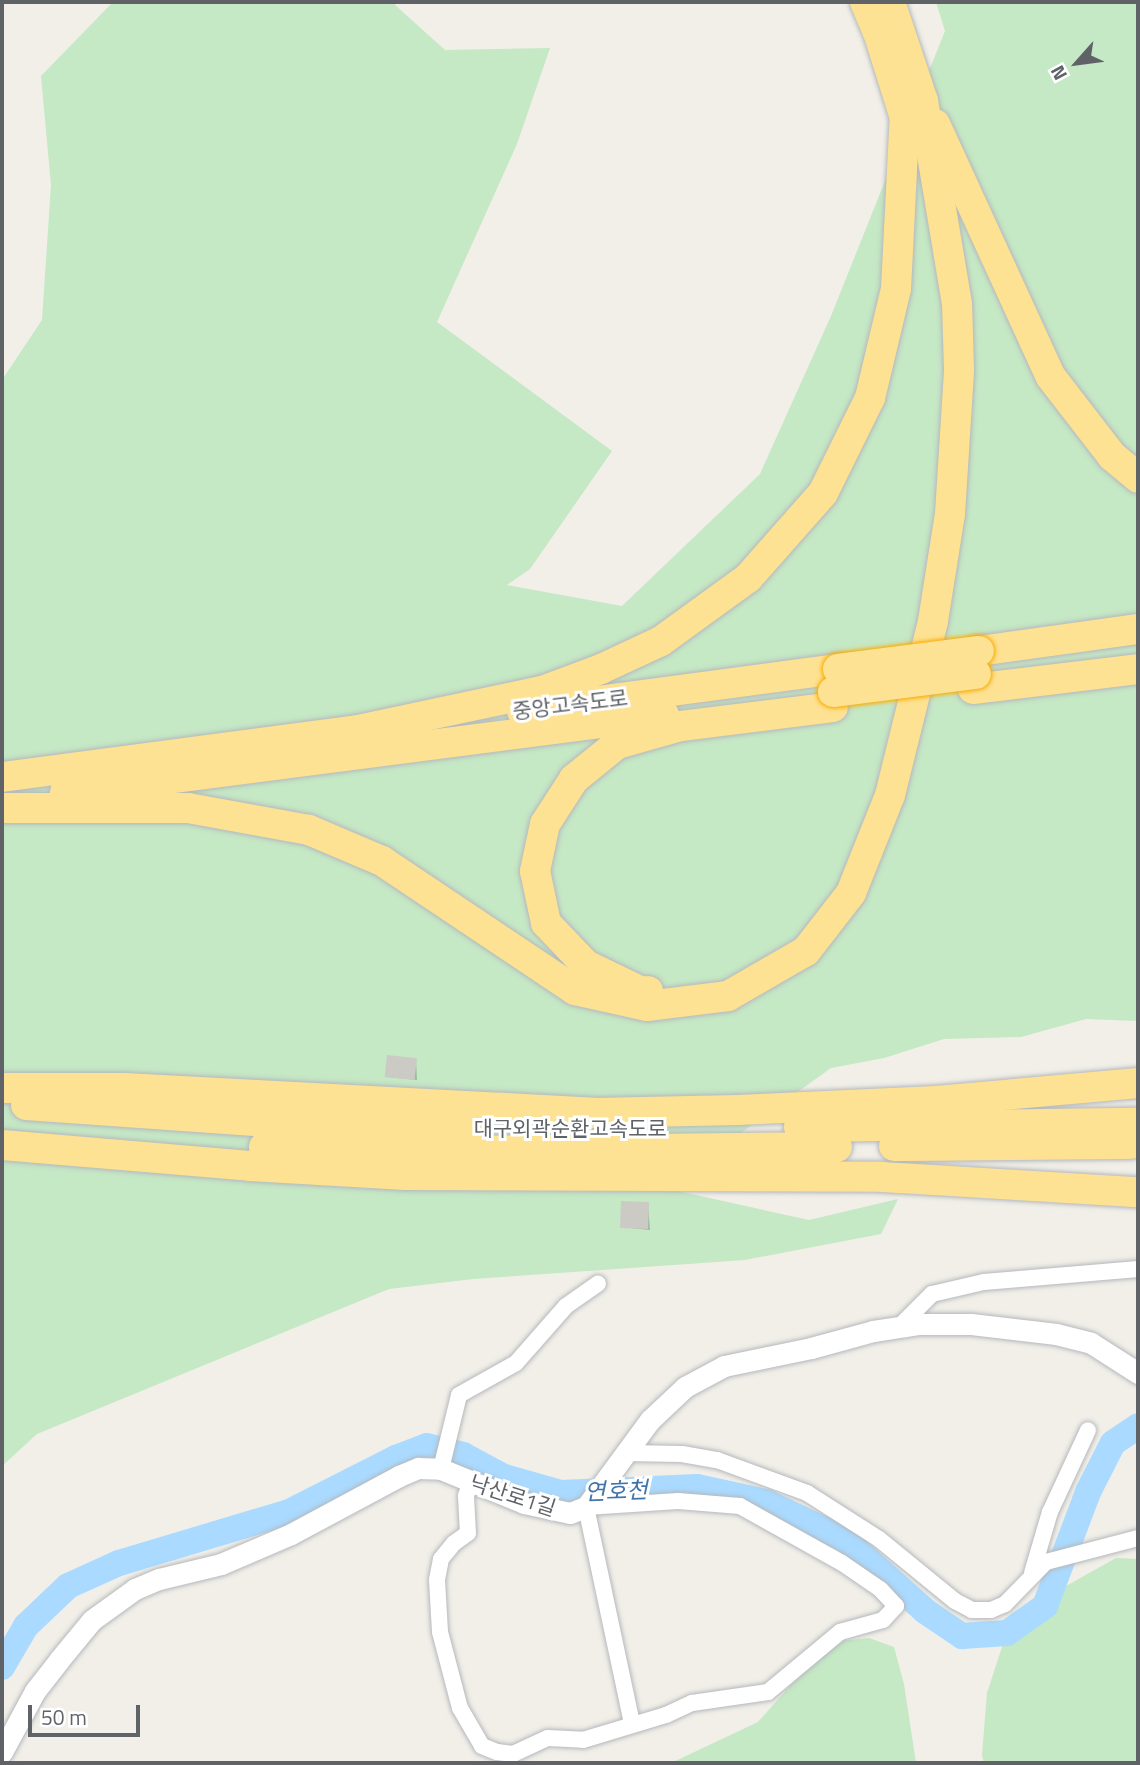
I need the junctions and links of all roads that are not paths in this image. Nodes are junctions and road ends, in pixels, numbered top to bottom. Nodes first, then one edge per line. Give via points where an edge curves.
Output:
1 (865, 2) edge
2 (890, 2) edge
3 (914, 107) junction
4 (1138, 478) edge
5 (1138, 629) edge
6 (1138, 653) edge
7 (1138, 669) edge
8 (976, 671) junction
9 (835, 689) junction
10 (349, 732) junction
11 (2, 777) edge
12 (2, 801) edge
13 (2, 808) edge
14 (1138, 1083) edge
15 (2, 1088) edge
16 (2, 1102) edge
17 (1138, 1123) edge
18 (2, 1133) edge
19 (1138, 1143) edge
20 (2, 1145) edge
21 (1138, 1192) edge
22 (1138, 1269) edge
23 (598, 1284) dead end
24 (899, 1327) junction
25 (1138, 1373) edge
26 (1088, 1430) dead end
27 (625, 1453) junction
28 (442, 1465) junction
29 (471, 1482) junction
30 (586, 1507) junction
31 (1138, 1538) edge
32 (1032, 1573) junction
33 (632, 1723) junction
34 (2, 1752) edge

1 - 3 highway
2 - 3 highway
3 - 4 highway via 946,144 1051,377 1112,456
3 - 9 highway via 940,303 943,377 930,512 913,616 874,796 834,890 795,938 721,983 642,992 586,965 547,923 535,871 545,824 574,779 617,744
3 - 10 highway via 896,289 870,398 823,493 748,579 661,641 601,669 542,691
3 - 13 highway via 957,304 959,370 950,513 933,621 890,795 852,893 806,951 728,996 646,1006 575,990 382,861 309,830 188,808
5 - 8 highway, 중앙고속도로
6 - 8 highway, 중앙고속도로
7 - 8 highway
8 - 9 highway, 중앙고속도로, bridge
9 - 10 highway, 중앙고속도로
9 - 12 highway, 중앙고속도로
10 - 11 highway, 중앙고속도로
14 - 15 highway via 936,1101 594,1113 124,1088
16 - 17 highway, 대구외곽순환고속도로 via 330,1126 599,1129
18 - 19 highway, 대구외곽순환고속도로 via 234,1146 444,1151
20 - 21 highway via 406,1175 882,1177
22 - 24 street via 984,1282 932,1294
23 - 28 street via 566,1306 516,1363 459,1395
24 - 25 street, 낙산로1길 via 971,1324 1056,1334 1091,1343
24 - 27 street, 낙산로1길 via 724,1366 685,1387 650,1420
26 - 32 street via 1050,1512
27 - 30 street, 낙산로1길
27 - 32 street via 716,1460 807,1493 879,1539 972,1610 991,1611 1005,1604
28 - 29 street, 낙산로1길
28 - 34 street, 낙산로1길 via 398,1476 291,1534 222,1564 159,1579 109,1605 35,1691
29 - 30 street, 낙산로1길 via 570,1513
29 - 33 street via 468,1533 441,1559 437,1580 440,1632 460,1708 472,1733 482,1746 513,1754 539,1740 583,1740
30 - 33 street
30 - 33 street via 678,1501 740,1506 842,1563 896,1606 883,1620 840,1632 768,1692 692,1703
31 - 32 street via 1046,1562

